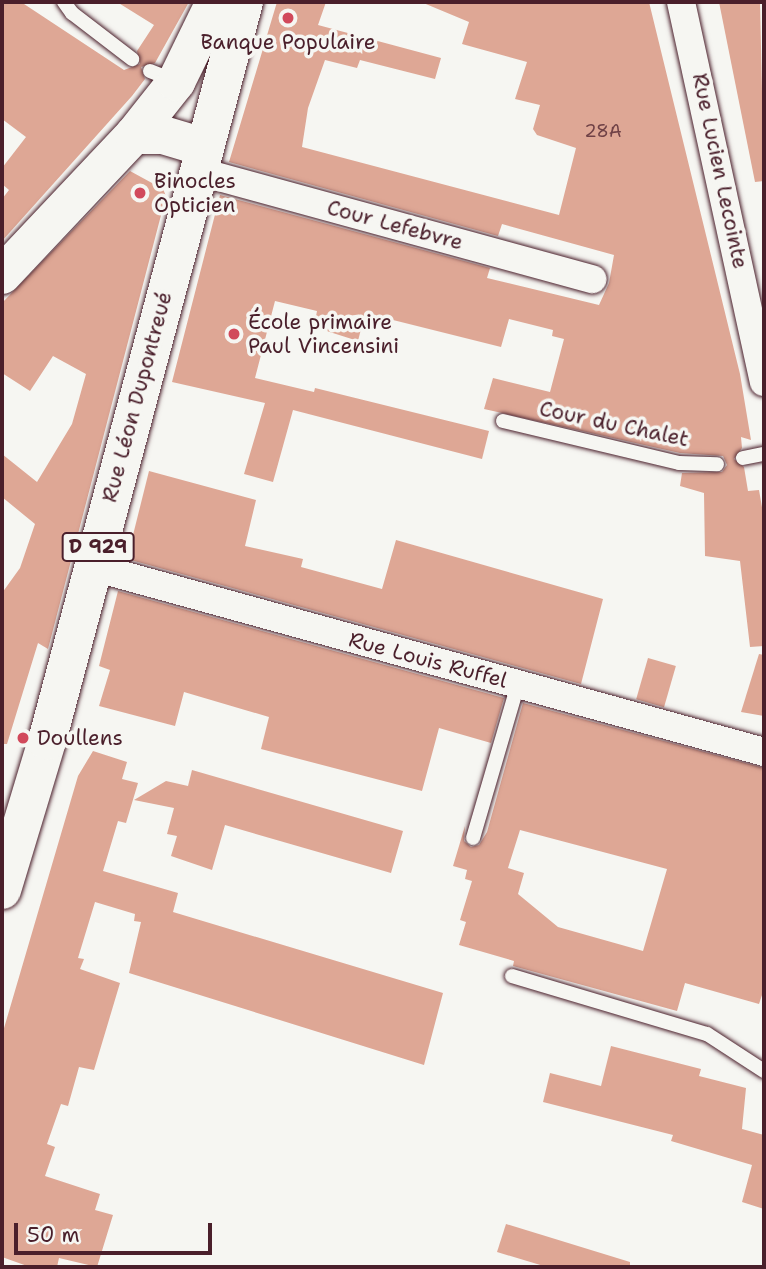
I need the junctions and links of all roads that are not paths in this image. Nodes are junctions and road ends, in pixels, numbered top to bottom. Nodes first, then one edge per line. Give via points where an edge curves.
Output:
1 (64, 2) edge
2 (215, 2) edge
3 (244, 2) edge
4 (681, 2) edge
5 (132, 59) dead end
6 (161, 85) junction
7 (134, 135) junction
8 (203, 146) junction
9 (2, 275) edge
10 (593, 279) dead end
11 (764, 382) edge
12 (503, 421) dead end
13 (764, 454) edge
14 (743, 458) dead end
15 (717, 464) dead end
16 (93, 567) junction
17 (518, 684) junction
18 (764, 752) edge
19 (473, 838) dead end
20 (2, 890) edge
21 (512, 976) dead end
22 (764, 1071) edge

1 - 5 lane
2 - 6 main road
3 - 8 main road, D 929
4 - 11 street, Rue Lucien Lecointe
6 - 7 main road
6 - 8 main road
7 - 8 main road via 163,135
7 - 9 main road
8 - 10 street, Cour Lefebvre
8 - 16 main road, Rue Léon Dupontreué / D 929
12 - 15 lane, Cour du Chalet via 678,463
13 - 14 lane
16 - 17 street, Rue Louis Ruffel
16 - 20 main road, Rue Léon Dupontreué / D 929
17 - 18 street, Rue Louis Ruffel
17 - 19 lane
21 - 22 lane via 707,1034

